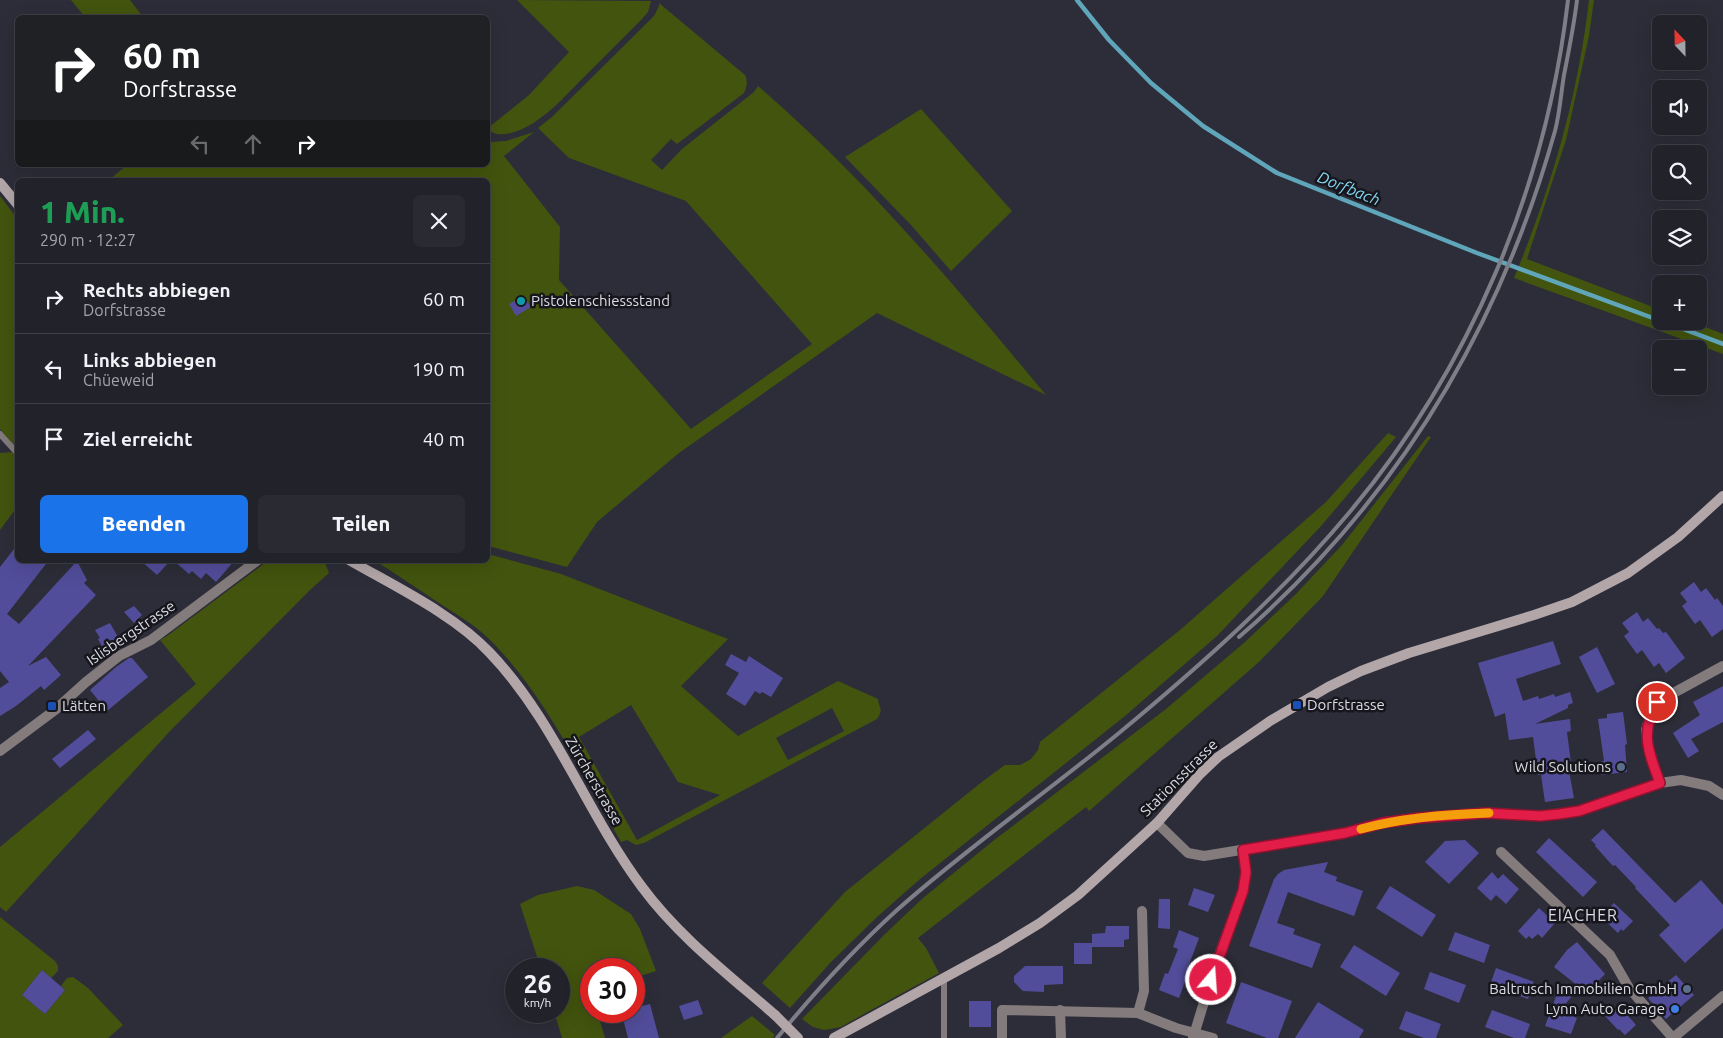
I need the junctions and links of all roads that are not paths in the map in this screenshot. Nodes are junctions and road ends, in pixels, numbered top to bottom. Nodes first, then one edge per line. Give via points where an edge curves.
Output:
1 (0, 183) edge
2 (15, 201) edge
3 (0, 434) edge
4 (15, 451) edge
5 (1723, 496) edge
6 (254, 563) edge
7 (354, 563) edge
8 (1723, 666) edge
9 (0, 751) edge
10 (1660, 783) junction
11 (1723, 795) edge
12 (1157, 823) junction
13 (1243, 850) junction
14 (1501, 852) dead end
15 (1142, 911) dead end
16 (944, 978) junction
17 (1723, 996) edge
18 (1060, 1010) junction
19 (1138, 1013) junction
20 (1194, 1035) edge
21 (798, 1038) edge
22 (834, 1038) edge
23 (944, 1038) edge
24 (1002, 1038) edge
25 (1061, 1038) edge
26 (1213, 1038) edge
27 (1673, 1038) edge

1 - 2 main road
3 - 4 lane
5 - 12 main road, Stationsstrasse via 1678,537 1628,573 1572,602 1409,653 1361,671 1306,699 1218,757
6 - 9 street, Islisbergstrasse via 151,640 119,656
7 - 21 main road, Zürcherstrasse, bridge via 453,622 490,652 534,709 645,891 673,925
8 - 10 street via 1657,702 1646,730
10 - 11 street via 1694,781
10 - 13 street via 1579,811 1540,816 1486,813 1418,818
12 - 13 street via 1188,853 1204,856
12 - 16 main road, Stationsstrasse via 1040,923
13 - 20 street via 1246,872 1243,891
14 - 27 street via 1610,955 1629,988
15 - 19 street via 1144,991
16 - 22 main road, Stationsstrasse
16 - 23 lane
17 - 27 street
18 - 19 street
18 - 24 street via 1002,1010
18 - 25 street
19 - 20 street
20 - 26 street

